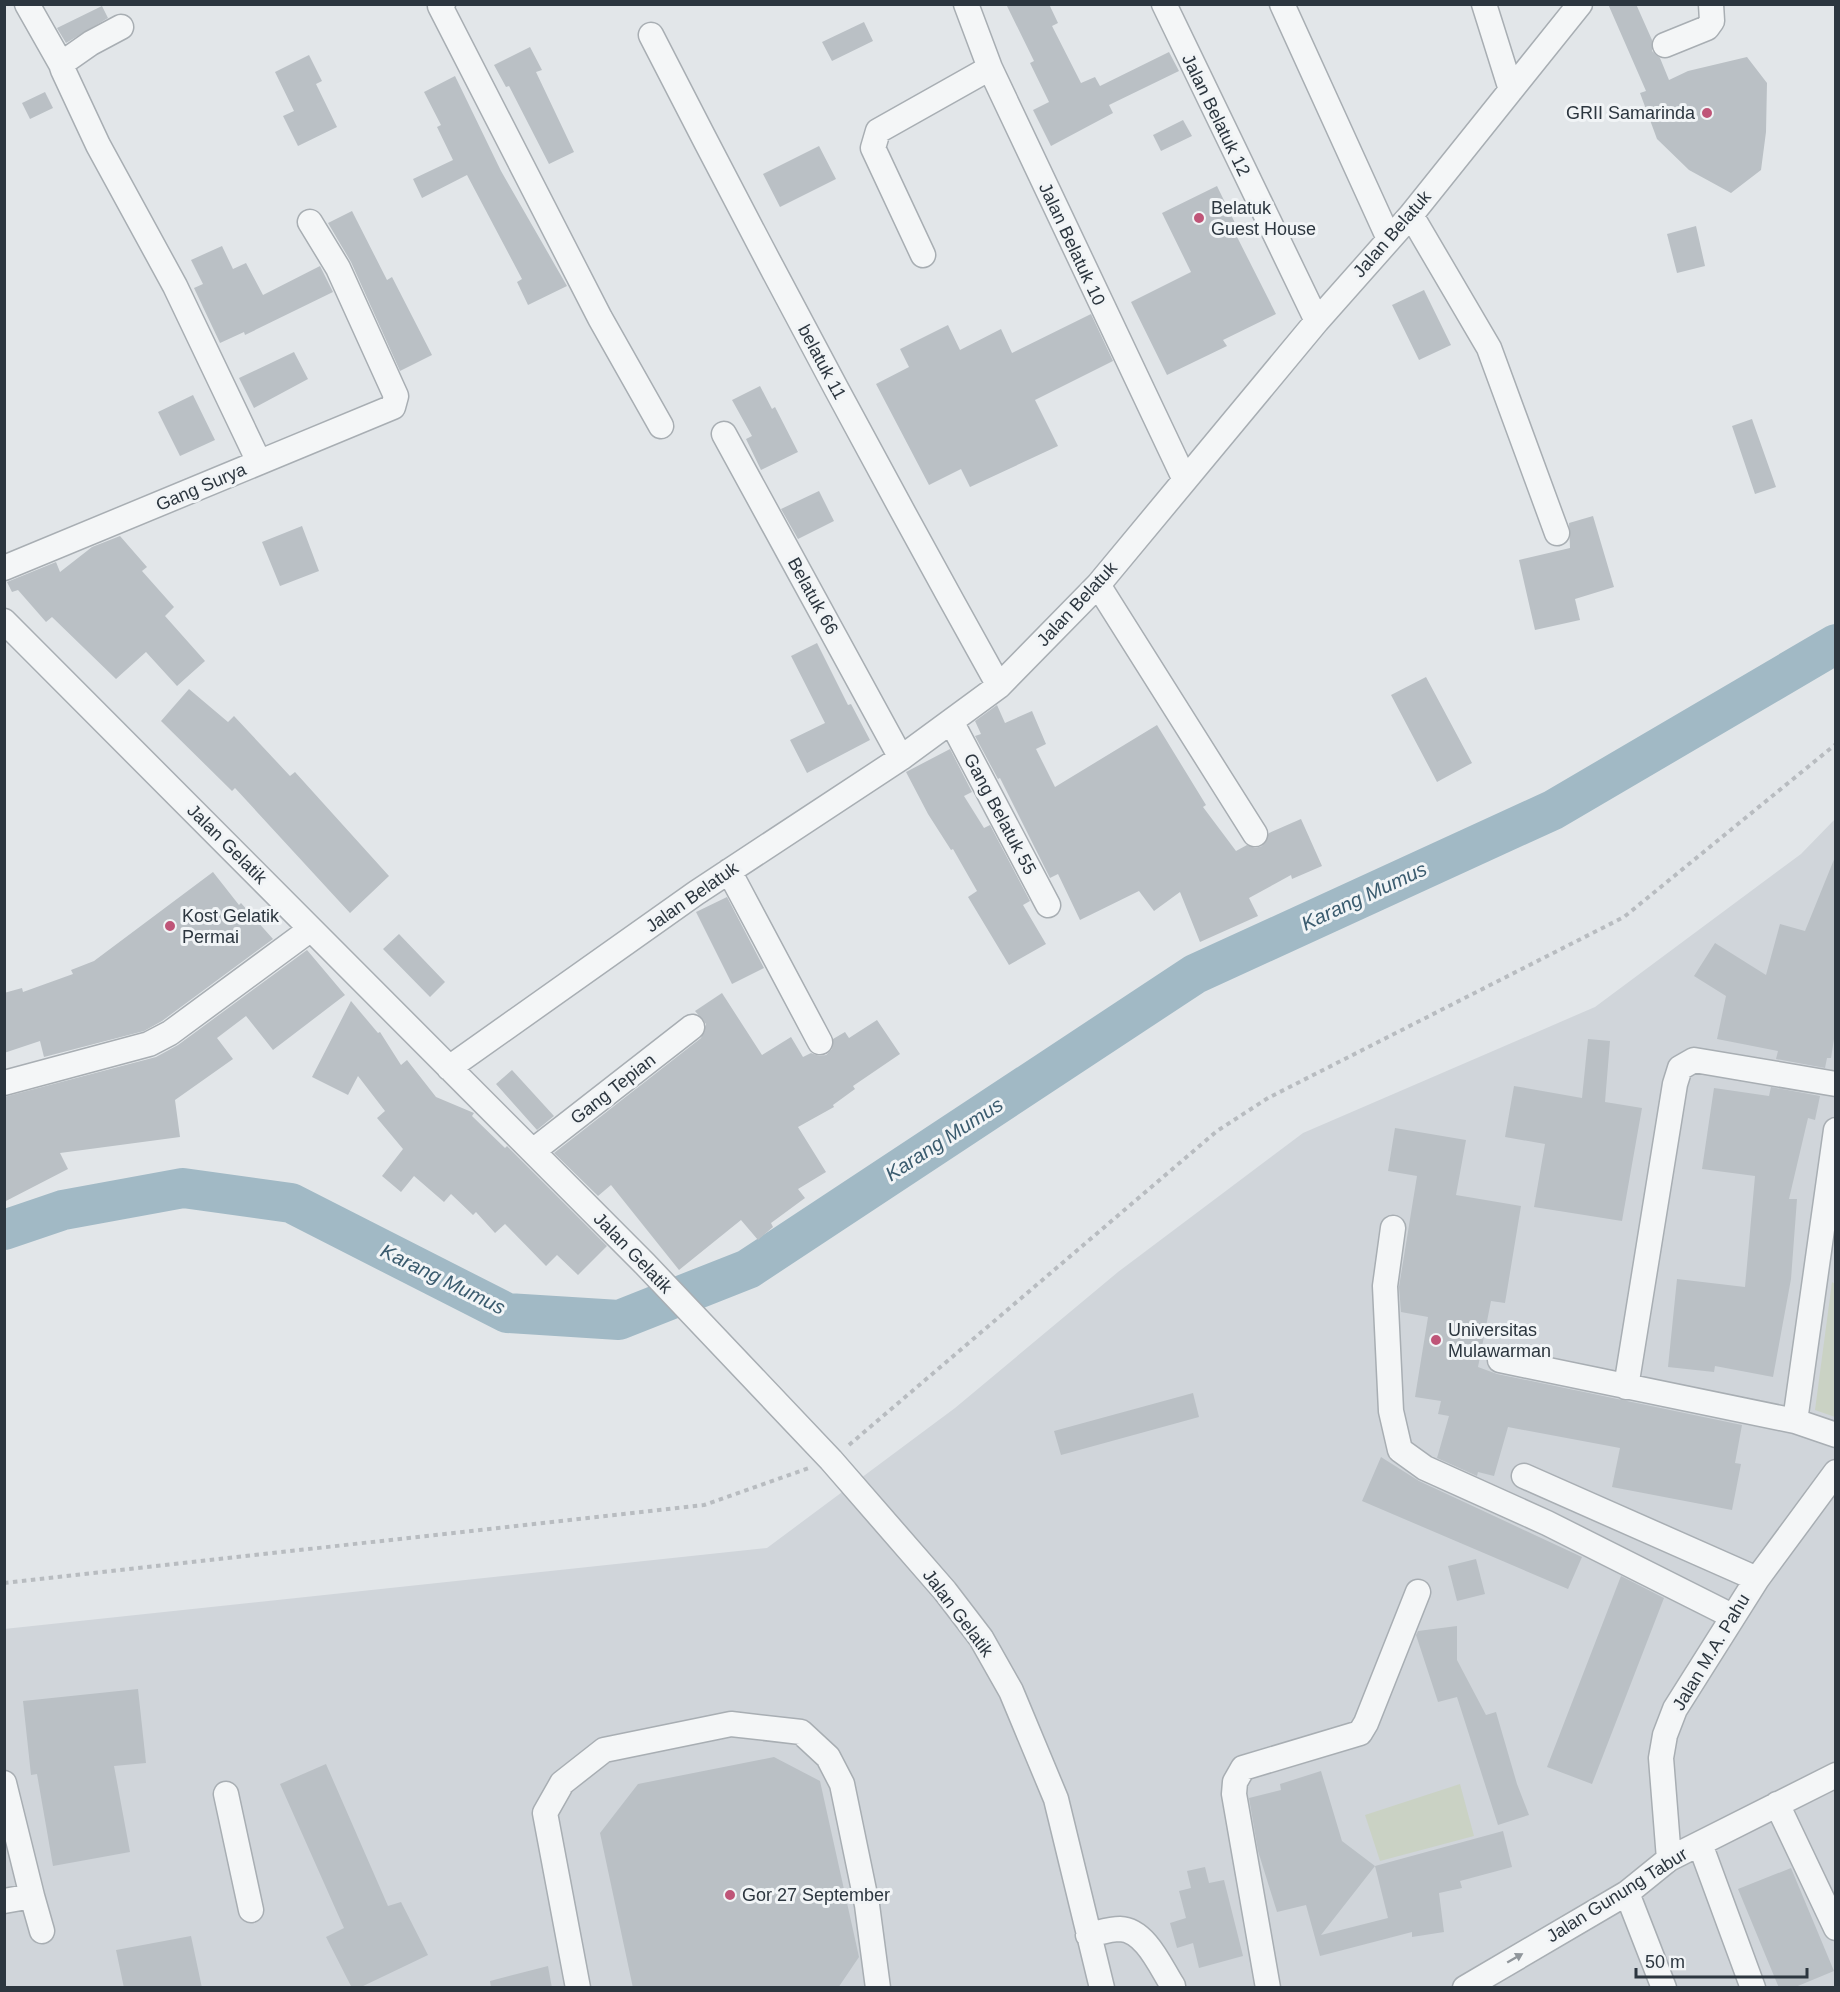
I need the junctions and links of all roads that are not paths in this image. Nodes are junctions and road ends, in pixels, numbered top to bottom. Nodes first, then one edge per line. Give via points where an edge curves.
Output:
1 (27, 4) edge
2 (443, 4) edge
3 (966, 4) edge
4 (1164, 4) edge
5 (1282, 4) edge
6 (1484, 4) edge
7 (1711, 4) edge
8 (1578, 5) edge
9 (121, 27) dead end
10 (651, 35) dead end
11 (1665, 45) dead end
12 (62, 64) junction
13 (990, 68) junction
14 (1511, 90) junction
15 (1411, 215) junction
16 (310, 222) dead end
17 (1389, 239) junction
18 (923, 255) dead end
19 (1317, 321) junction
20 (661, 426) dead end
21 (724, 434) dead end
22 (259, 462) junction
23 (1185, 480) junction
24 (1557, 533) dead end
25 (4, 568) edge
26 (1098, 585) junction
27 (4, 621) edge
28 (999, 686) junction
29 (952, 723) junction
30 (902, 758) junction
31 (1255, 834) dead end
32 (729, 871) junction
33 (1048, 905) dead end
34 (312, 929) junction
35 (692, 1027) dead end
36 (820, 1042) dead end
37 (449, 1068) junction
38 (4, 1083) edge
39 (1836, 1084) edge
40 (1836, 1130) edge
41 (533, 1151) junction
42 (1394, 1228) dead end
43 (1827, 1261) edge
44 (1500, 1360) dead end
45 (1626, 1387) junction
46 (1795, 1421) junction
47 (1836, 1435) edge
48 (1836, 1472) edge
49 (1524, 1476) dead end
50 (1757, 1579) junction
51 (1418, 1592) dead end
52 (1732, 1616) junction
53 (1836, 1775) edge
54 (4, 1783) edge
55 (226, 1794) dead end
56 (1777, 1804) junction
57 (7, 1815) edge
58 (1700, 1844) junction
59 (1669, 1859) junction
60 (1627, 1893) junction
61 (32, 1896) junction
62 (4, 1900) edge
63 (250, 1910) dead end
64 (1836, 1928) edge
65 (42, 1931) dead end
66 (1088, 1935) junction
67 (1173, 1986) dead end
68 (578, 1988) edge
69 (878, 1988) edge
70 (1102, 1988) edge
71 (1268, 1988) edge
72 (1465, 1988) edge
73 (1664, 1988) edge
74 (1753, 1988) edge

1 - 12 street
2 - 20 street via 440,6 600,318
3 - 13 street, Jalan Belatuk 10
4 - 19 street, Jalan Belatuk 12
5 - 17 street
6 - 14 street
7 - 11 street via 1712,21 1707,28
8 - 14 street, Jalan Belatuk
9 - 12 street
10 - 28 street, belatuk 11 via 859,432
12 - 22 street via 98,145 175,286
13 - 18 street via 878,131 873,148
13 - 23 street, Jalan Belatuk 10
14 - 15 street, Jalan Belatuk
15 - 17 street, Jalan Belatuk
15 - 24 street via 1489,348
16 - 22 street, Gang Surya via 338,268 396,396 396,404
17 - 19 street, Jalan Belatuk
19 - 23 street, Jalan Belatuk
21 - 30 street, Belatuk 66
22 - 25 street, Gang Surya
23 - 26 street, Jalan Belatuk
26 - 28 street, Jalan Belatuk
26 - 31 street
27 - 34 street, Jalan Gelatik
28 - 29 street, Jalan Belatuk
29 - 30 street, Jalan Belatuk
29 - 33 street, Gang Belatuk 55
30 - 32 street, Jalan Belatuk
32 - 36 street
32 - 37 street, Jalan Belatuk
34 - 37 street, Jalan Gelatik
34 - 38 street via 170,1033 149,1044
35 - 41 street, Gang Tepian
37 - 41 street, Jalan Gelatik
39 - 45 street via 1694,1060 1680,1068 1674,1083
40 - 43 street
41 - 66 street, Jalan Gelatik via 831,1460 981,1638 1011,1692 1056,1798
42 - 52 street via 1384,1286 1391,1412 1400,1450 1425,1468 1547,1523
43 - 46 street
44 - 45 street
45 - 46 street
46 - 47 street
48 - 50 street, Jalan M.A. Pahu
49 - 50 street
50 - 52 street, Jalan M.A. Pahu
51 - 71 street via 1360,1733 1243,1767 1235,1782
52 - 59 street, Jalan M.A. Pahu via 1675,1709 1665,1735 1661,1758
53 - 56 street, Jalan Gunung Tabur
54 - 57 street
55 - 63 street
56 - 58 street, Jalan Gunung Tabur
56 - 64 street
57 - 61 street
58 - 59 street, Jalan Gunung Tabur
58 - 74 street
59 - 60 street, Jalan Gunung Tabur
72 -> 60 street, Jalan Gunung Tabur
60 - 73 street
61 - 62 street
61 - 65 street
66 - 67 street via 1121,1929 1130,1932 1147,1945
66 - 70 street, Jalan Gelatik
68 - 69 street via 545,1813 562,1783 604,1750 731,1724 801,1732 828,1757 842,1784 867,1905

